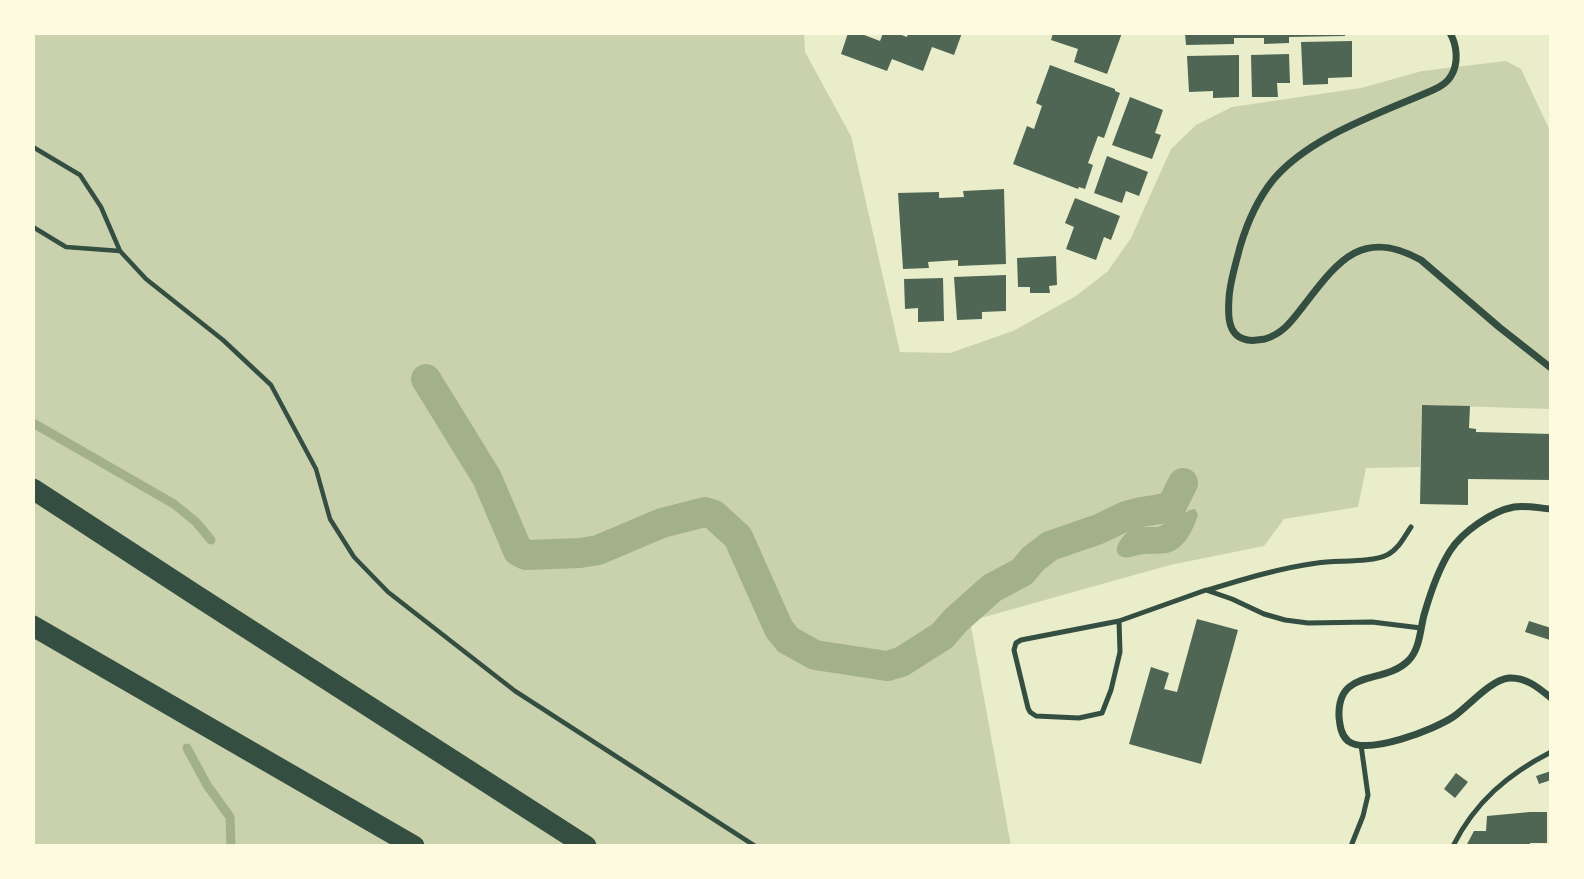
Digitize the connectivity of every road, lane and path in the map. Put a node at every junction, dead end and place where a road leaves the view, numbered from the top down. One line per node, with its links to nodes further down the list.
1 (1450, 33): 5 (street)
2 (33, 147): 4 (path)
3 (33, 226): 4 (path)
4 (120, 251): 18 (path)
5 (1551, 368)
6 (33, 489): 17 (highway)
7 (1551, 509): 12 (street)
8 (1411, 527): 9 (lane)
9 (1206, 590): 10 (lane); 12 (lane)
10 (1119, 621): 10 (lane)
11 (33, 626): 16 (highway)
12 (1421, 628): 14 (street)
13 (1551, 698): 14 (street)
14 (1361, 745): 19 (lane)
15 (1551, 752): 20 (lane)
16 (414, 846)
17 (586, 846)
18 (754, 846)
19 (1351, 846)
20 (1453, 846)

